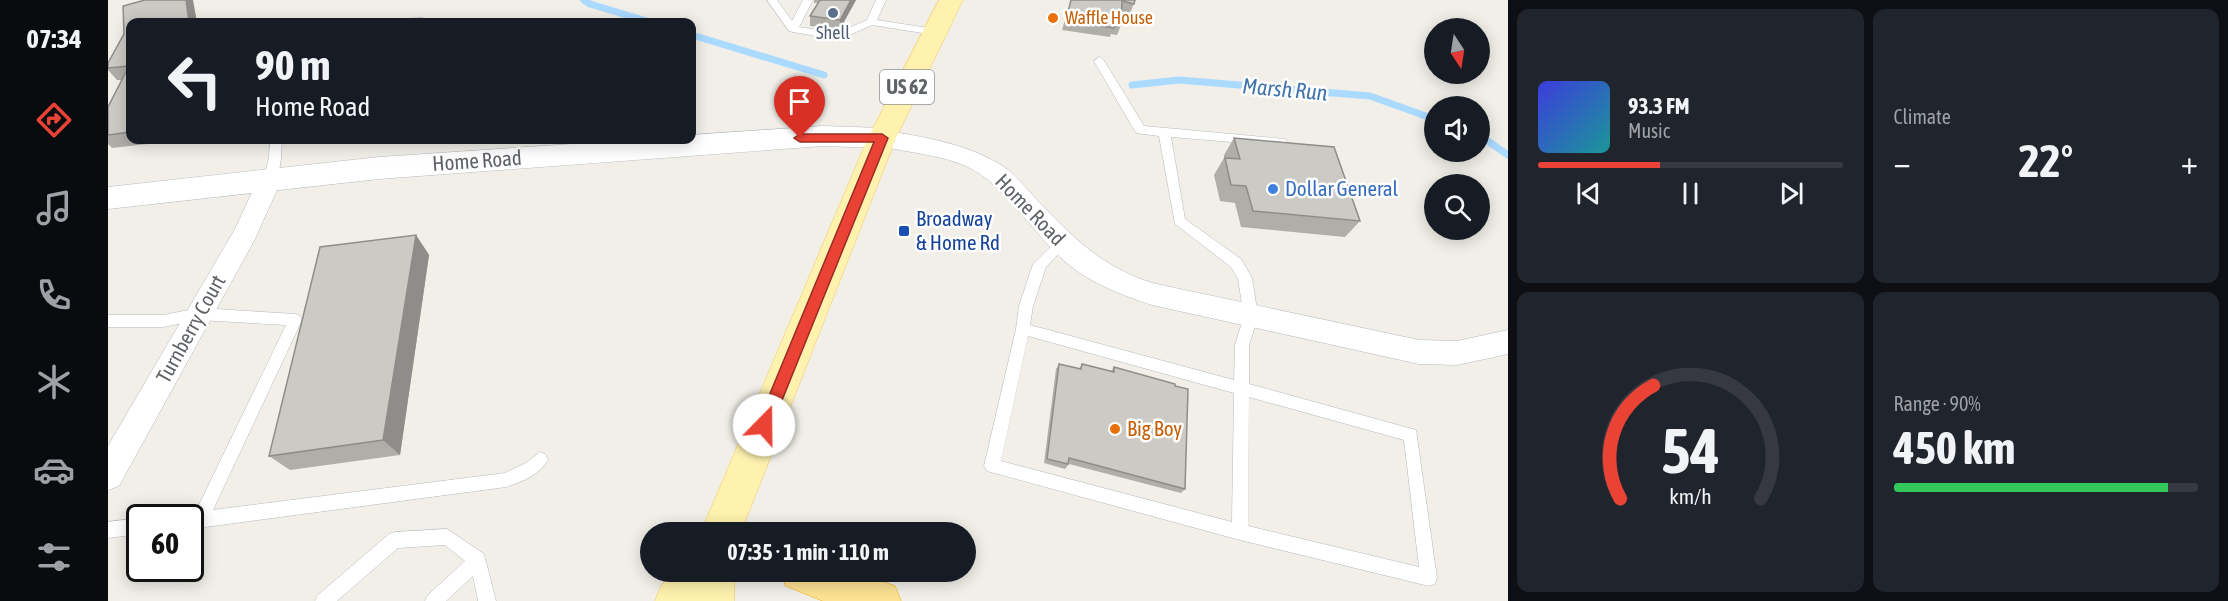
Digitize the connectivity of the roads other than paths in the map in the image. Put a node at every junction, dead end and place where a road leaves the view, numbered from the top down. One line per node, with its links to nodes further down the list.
1 (772, 0): 6 (lane)
2 (808, 0): 6 (lane)
3 (882, 0): 5 (lane)
4 (951, 0): 7 (main road, US 62)
5 (871, 22): 6 (lane); 7 (lane)
6 (793, 29)
7 (934, 32): 10 (main road, US 62)
8 (1099, 61): 9 (lane)
9 (1164, 132): 11 (lane); 17 (lane)
10 (882, 138): 13 (street, Home Road); 15 (street, Home Road); 26 (main road, US 62)
11 (1281, 142)
12 (276, 144): 13 (lane)
13 (269, 181): 14 (street, Home Road); 16 (street, Turnberry Court)
14 (108, 198)
15 (1062, 244): 17 (street, Home Road); 19 (lane)
16 (199, 314): 18 (lane); 23 (street, Turnberry Court); 24 (lane)
17 (1251, 316): 20 (street, Home Road); 21 (lane)
18 (108, 321)
19 (1023, 329): 21 (lane); 29 (lane)
20 (1508, 342)
21 (1241, 390): 29 (lane); 29 (lane)
22 (540, 459): 25 (lane)
23 (108, 475)
24 (203, 504)
25 (204, 519)
26 (725, 522)
27 (126, 528): 28 (lane)
28 (108, 530)
29 (1240, 532)
30 (478, 560): 34 (lane); 35 (lane); 36 (lane)
31 (689, 582): 37 (main road)
32 (714, 582): 38 (main road)
33 (828, 582): 39 (highway)
34 (324, 601)
35 (434, 601)
36 (487, 601)
37 (676, 601)
38 (713, 601)
39 (880, 601)

